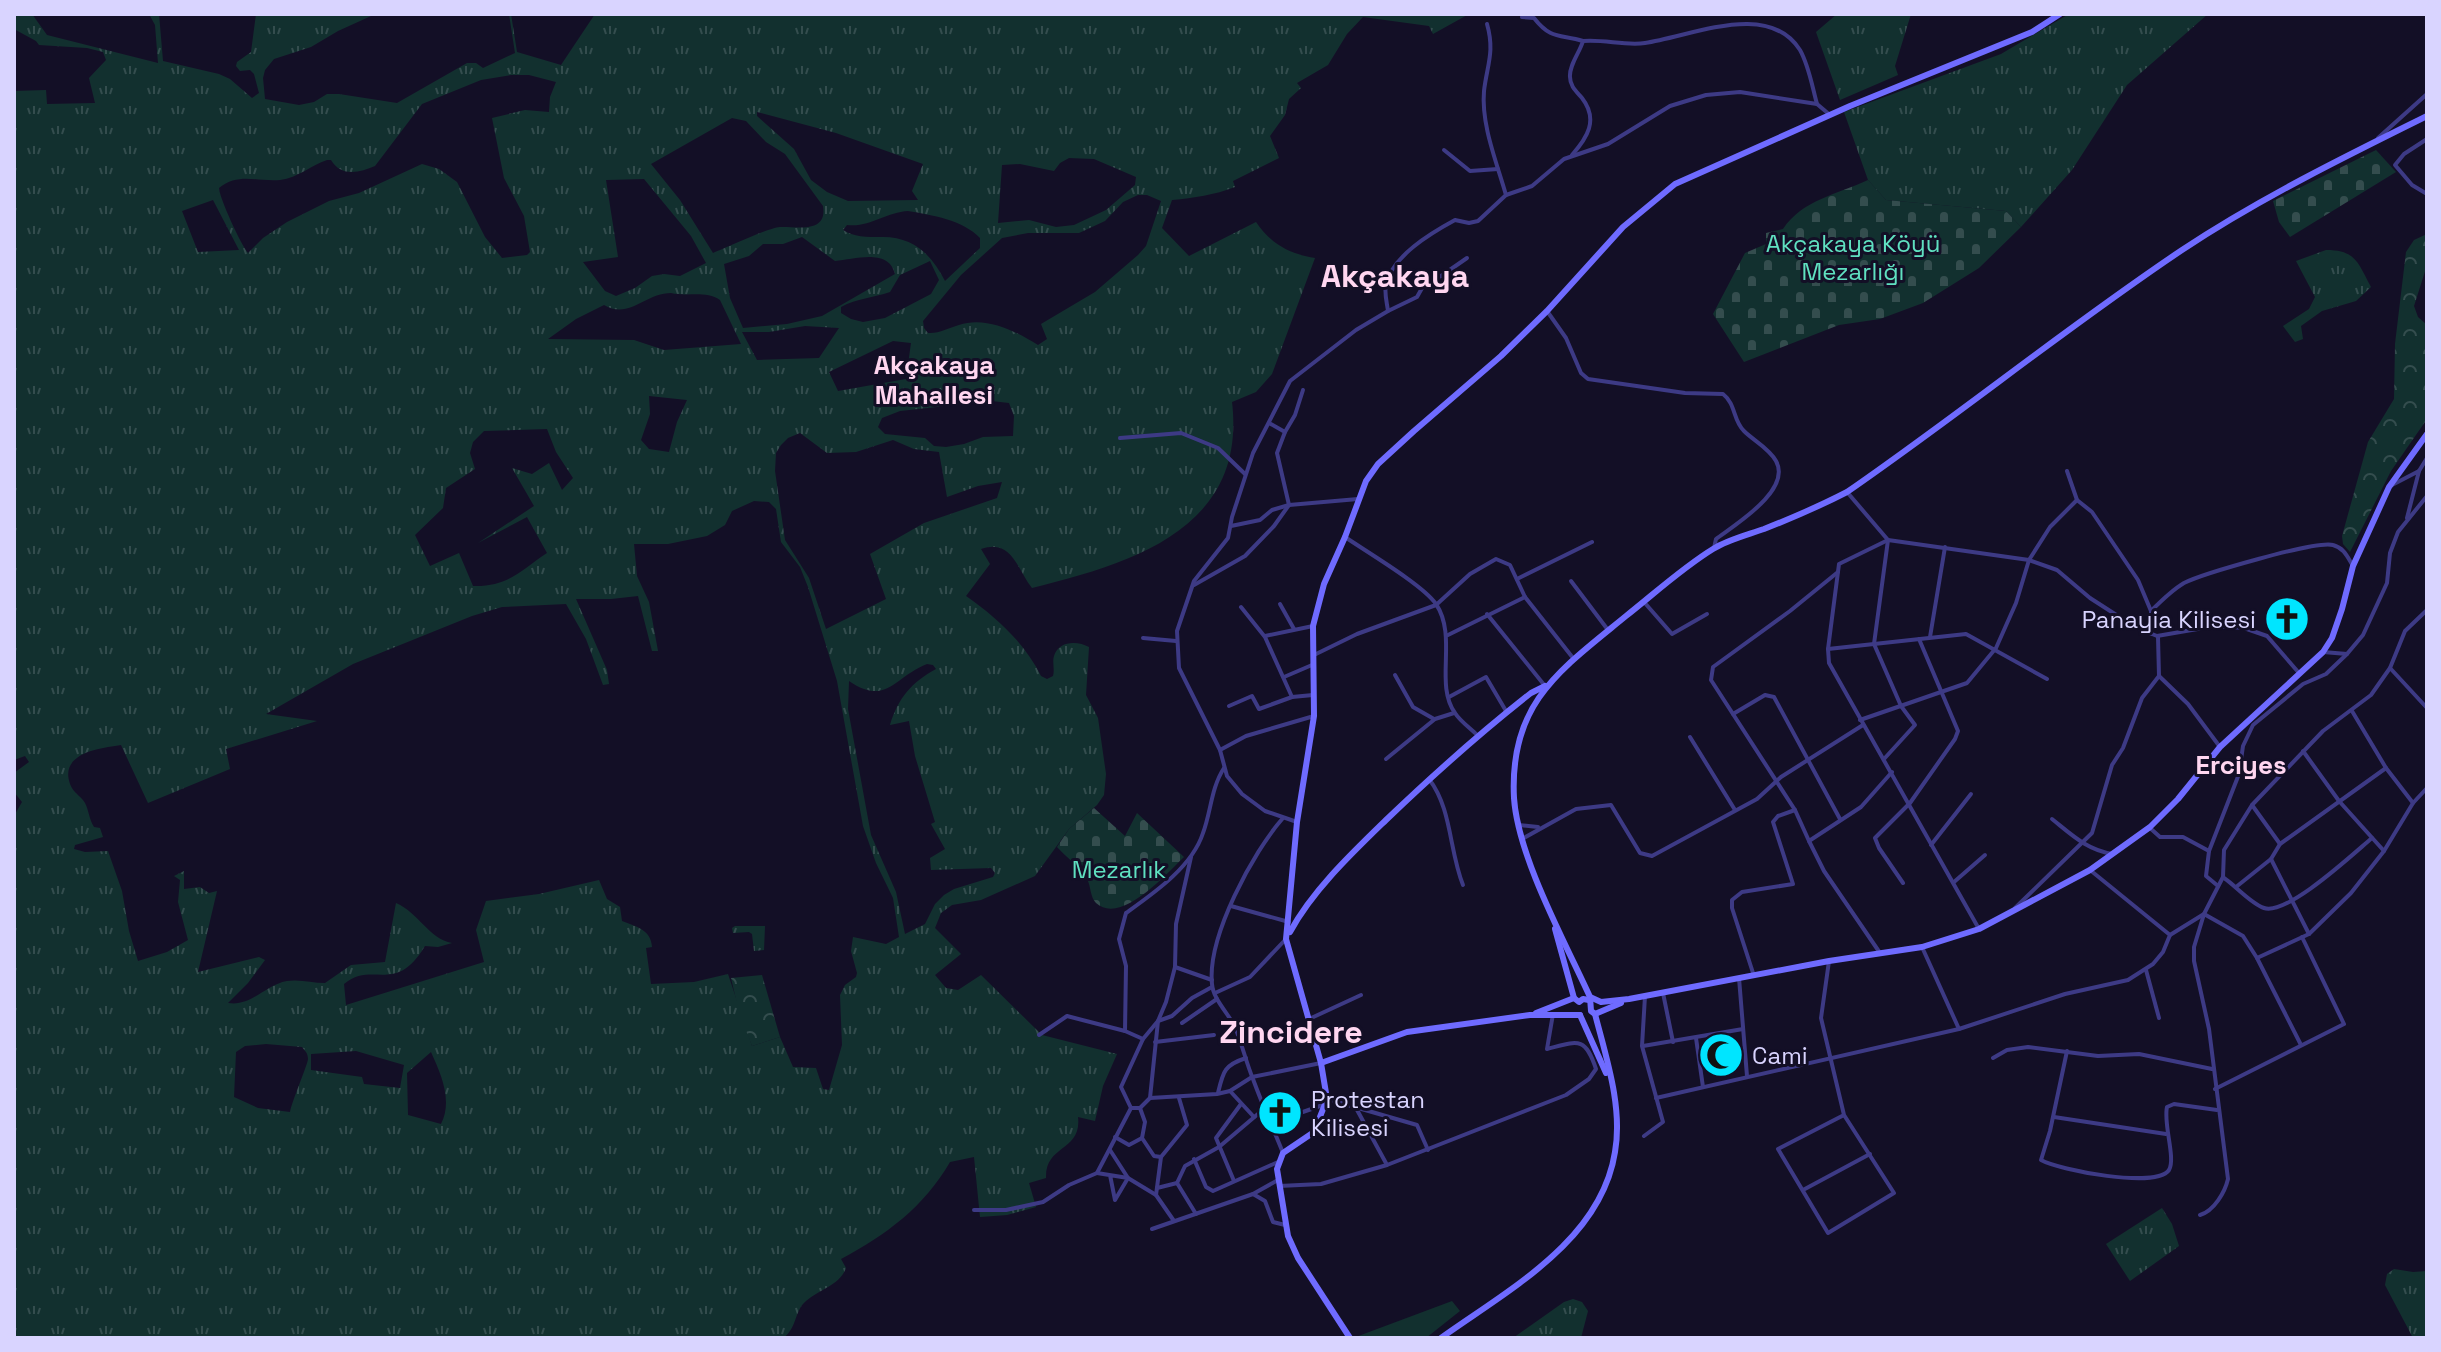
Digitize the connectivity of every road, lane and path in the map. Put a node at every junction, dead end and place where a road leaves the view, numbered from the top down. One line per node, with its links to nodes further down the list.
1 (2060, 14): 7 (street)
2 (1522, 17): 4 (street)
3 (1487, 24): 15 (street)
4 (1583, 41): 6 (street); 9 (street)
5 (2427, 94): 11 (street)
6 (1817, 104): 7 (street); 12 (street)
7 (1830, 115): 20 (street)
8 (2427, 116): 11 (street)
9 (1588, 137): 12 (street); 14 (street)
10 (2427, 139): 16 (street)
11 (2373, 143): 31 (street)
12 (1594, 148): 14 (street)
13 (1444, 150): 15 (street)
14 (1570, 156): 17 (street)
15 (1498, 169): 17 (street)
16 (2427, 194)
17 (1506, 195): 19 (street)
18 (1467, 258): 19 (street)
19 (1388, 311): 22 (street)
20 (1547, 311): 33 (street); 42 (street)
21 (1303, 390): 23 (street)
22 (1269, 423): 23 (street); 29 (street)
23 (1285, 432): 35 (street)
24 (2427, 434): 30 (street)
25 (1120, 438): 29 (street)
26 (2427, 458): 28 (street)
27 (2067, 471): 34 (street)
28 (2419, 471): 30 (street); 36 (street)
29 (1245, 474): 37 (street)
30 (2389, 487): 44 (street)
31 (1847, 492): 39 (street); 42 (street)
32 (2427, 496): 36 (street)
33 (1358, 499): 35 (street); 38 (street)
34 (2077, 500): 43 (street); 55 (street)
35 (1289, 505): 37 (street); 48 (street)
36 (2407, 520): 73 (street)
37 (1231, 526): 48 (street)
38 (1345, 537): 52 (street); 58 (street)
39 (1888, 540): 41 (street); 45 (street); 69 (street)
40 (1592, 542): 46 (street)
41 (1945, 547): 43 (street); 65 (street)
42 (1714, 548): 50 (street)
43 (2029, 560): 61 (street); 70 (street)
44 (2353, 566): 55 (street); 72 (street)
45 (1838, 572): 71 (street); 94 (street)
46 (1517, 579): 49 (street); 52 (street)
47 (1571, 581): 60 (street)
48 (1192, 586): 68 (street)
49 (1525, 597): 56 (street); 75 (street)
50 (1644, 602): 57 (street); 60 (street)
51 (1280, 604): 59 (street)
52 (1436, 605): 62 (street); 74 (street)
53 (1241, 607): 64 (street)
54 (2427, 610): 77 (street)
55 (2151, 611): 61 (street)
56 (1487, 614): 62 (street); 83 (street)
57 (1707, 614)
58 (1313, 626): 59 (street); 74 (street)
59 (1294, 629): 64 (street)
60 (1609, 630): 75 (street)
61 (2151, 634): 63 (street)
62 (1448, 636): 87 (street)
63 (2157, 636): 78 (street); 80 (street)
64 (1265, 637): 81 (street)
65 (1930, 637): 67 (street); 70 (street)
66 (1143, 638): 68 (street)
67 (1919, 639): 69 (street); 84 (street)
68 (1176, 641): 102 (street)
69 (1874, 644): 71 (street); 89 (street)
70 (1996, 648): 82 (street); 84 (street)
71 (1828, 649): 97 (street)
72 (2323, 652): 73 (street); 78 (street)
73 (2347, 654): 98 (street)
74 (1312, 656): 76 (street)
75 (1573, 658): 83 (street)
76 (1312, 665): 81 (street); 85 (street)
77 (2390, 668): 90 (street); 91 (street)
78 (2299, 673): 98 (street)
79 (1395, 675): 96 (street)
80 (2159, 676): 101 (street); 130 (street)
81 (1284, 677): 86 (street)
82 (2047, 679)
83 (1545, 686): 92 (street); 124 (street)
84 (1941, 693): 89 (street); 115 (street)
85 (1315, 694): 86 (street); 95 (street)
86 (1292, 697): 88 (street)
87 (1449, 697): 92 (street); 93 (street)
88 (1229, 706)
89 (1901, 706): 97 (street); 105 (street)
90 (2427, 708)
91 (2352, 711): 103 (street); 108 (street)
92 (1507, 712): 99 (street)
93 (1454, 713): 96 (street); 99 (street)
94 (1733, 714): 106 (street); 111 (street)
95 (1314, 716): 102 (street); 123 (street)
96 (1435, 719): 104 (street)
97 (1861, 722): 105 (street); 106 (street)
98 (2251, 722): 101 (street); 133 (street)
99 (1477, 735): 110 (street)
100 (1690, 737): 118 (street)
101 (2220, 747): 126 (street)
102 (1220, 750): 107 (street)
103 (2302, 751): 114 (street); 117 (street)
104 (1386, 759)
105 (1884, 759): 109 (street)
106 (1807, 762): 111 (street); 122 (street)
107 (1224, 768): 120 (street); 137 (street)
108 (2386, 768): 114 (street); 116 (street)
109 (1892, 772): 115 (street); 122 (street)
110 (1429, 779): 143 (street); 156 (street)
111 (1777, 781): 118 (street); 119 (street)
112 (2427, 788): 116 (street)
113 (1971, 794): 132 (street)
114 (2339, 801): 127 (street); 131 (street)
115 (1910, 803): 132 (street); 142 (street)
116 (2413, 803): 134 (street)
117 (2252, 805): 131 (street); 140 (street)
118 (1735, 810): 125 (street)
119 (1795, 810): 129 (street); 163 (street)
120 (1283, 818): 123 (street); 147 (street)
121 (2052, 819): 130 (street)
122 (1841, 820): 129 (street)
123 (1297, 822): 151 (street)
124 (1519, 825): 125 (street); 128 (street)
125 (1540, 827): 128 (street)
126 (2150, 827): 133 (street); 135 (street)
127 (2372, 838): 134 (street); 146 (street)
128 (1522, 839): 148 (street)
129 (1809, 841): 158 (street)
130 (2083, 844): 135 (street); 149 (street)
131 (2280, 844): 138 (street)
132 (1931, 845): 141 (street)
133 (2209, 851): 144 (street)
134 (2384, 851): 153 (street)
135 (2115, 854): 139 (street)
136 (1985, 855): 141 (street)
137 (1191, 857): 161 (street); 184 (street)
138 (2271, 859): 145 (street); 146 (street)
139 (2090, 870): 149 (street); 154 (street)
140 (2223, 877): 144 (street); 145 (street)
141 (1954, 882): 152 (street)
142 (1903, 883)
143 (1463, 885)
144 (2218, 886): 150 (street)
145 (2236, 887): 146 (street)
146 (2292, 899): 153 (street)
147 (1231, 906): 151 (street); 165 (street)
148 (1548, 906): 171 (street); 173 (street)
149 (2011, 913): 152 (street)
150 (2204, 914): 154 (street); 159 (street); 198 (street)
151 (1289, 922): 156 (street)
152 (1979, 929): 157 (street)
153 (2309, 934): 155 (street)
154 (2170, 935): 162 (street)
155 (2302, 937): 159 (street); 191 (street)
156 (1286, 939): 169 (street); 179 (street)
157 (1922, 947): 158 (street); 183 (street)
158 (1880, 953): 160 (street)
159 (2257, 958): 191 (street)
160 (1829, 961): 163 (street); 195 (street)
161 (1175, 967): 165 (street); 180 (street)
162 (2146, 970): 178 (street); 183 (street)
163 (1754, 976): 164 (street)
164 (1739, 978): 167 (street); 182 (street)
165 (1212, 980): 166 (street)
166 (1212, 987): 169 (street); 180 (street)
167 (1663, 993): 170 (street); 190 (street)
168 (1361, 995): 179 (street)
169 (1216, 996): 181 (street); 194 (street)
170 (1645, 996): 172 (street); 192 (street)
171 (1590, 998): 172 (street); 173 (street); 174 (street)
172 (1629, 999): 174 (street)
173 (1576, 1000): 176 (street); 177 (street)
174 (1593, 1012): 176 (street); 205 (street)
175 (1553, 1014): 176 (street); 177 (street); 226 (street)
176 (1581, 1014): 205 (street)
177 (1530, 1015): 197 (street)
178 (2159, 1018)
179 (1308, 1020): 197 (street)
180 (1158, 1021): 188 (street); 189 (street)
181 (1182, 1023)
182 (1743, 1029): 187 (street); 199 (street)
183 (1959, 1029): 195 (street)
184 (1125, 1031): 185 (street); 188 (street)
185 (1039, 1035)
186 (1214, 1035): 189 (street)
187 (1696, 1038): 190 (street); 201 (street)
188 (1143, 1039): 211 (street)
189 (1155, 1042): 206 (street)
190 (1673, 1042): 192 (street)
191 (2301, 1045): 202 (street)
192 (1642, 1046): 208 (street)
193 (2067, 1051): 196 (street); 198 (street); 218 (street)
194 (1246, 1058): 200 (street); 204 (street)
195 (1829, 1058): 199 (street); 216 (street)
196 (1993, 1058)
197 (1321, 1063): 200 (street); 209 (street)
198 (2212, 1069): 202 (street)
199 (1747, 1076): 201 (street)
200 (1252, 1077): 203 (street); 213 (street)
201 (1703, 1087): 208 (street)
202 (2215, 1089): 215 (street)
203 (1230, 1091): 204 (street); 210 (street)
204 (1217, 1094): 207 (street)
205 (1614, 1095): 250 (street)
206 (1150, 1098): 207 (street); 212 (street)
207 (1179, 1098): 229 (street)
208 (1656, 1098): 221 (street)
209 (1325, 1102): 214 (street); 219 (street); 227 (street)
210 (1241, 1104): 217 (street); 224 (street)
211 (1131, 1108): 212 (street); 222 (street)
212 (1140, 1108): 223 (street)
213 (1265, 1108): 217 (street); 219 (street)
214 (1356, 1108): 226 (street); 232 (street)
215 (2217, 1110): 220 (street); 245 (street)
216 (1844, 1115): 228 (street); 240 (street)
217 (1254, 1117): 224 (street)
218 (2053, 1117): 220 (street); 220 (street)
219 (1271, 1123): 227 (street)
220 (2166, 1134)
221 (1644, 1136)
222 (1115, 1137): 223 (street); 225 (street)
223 (1142, 1138): 229 (street)
224 (1219, 1147): 230 (street); 236 (street)
225 (1110, 1150): 233 (street); 235 (street)
226 (1428, 1150): 232 (street)
227 (1283, 1153): 231 (street)
228 (1870, 1154): 240 (street); 240 (street)
229 (1161, 1157): 239 (street)
230 (1194, 1159): 236 (street); 237 (street)
231 (1278, 1162): 236 (street); 238 (street)
232 (1387, 1165): 238 (street)
233 (1097, 1173): 234 (street); 243 (street)
234 (1110, 1175): 235 (street); 235 (street)
235 (1128, 1178): 242 (street)
236 (1234, 1181)
237 (1177, 1183): 239 (street); 244 (street)
238 (1278, 1183): 241 (street); 247 (street)
239 (1157, 1188): 242 (street)
240 (1803, 1190)
241 (1253, 1194): 244 (street); 247 (street)
242 (1156, 1195): 246 (street)
243 (974, 1210)
244 (1196, 1214): 246 (street)
245 (2200, 1215)
246 (1174, 1221): 248 (street)
247 (1285, 1225): 249 (street)
248 (1152, 1229)
249 (1350, 1338)
250 (1441, 1338)

